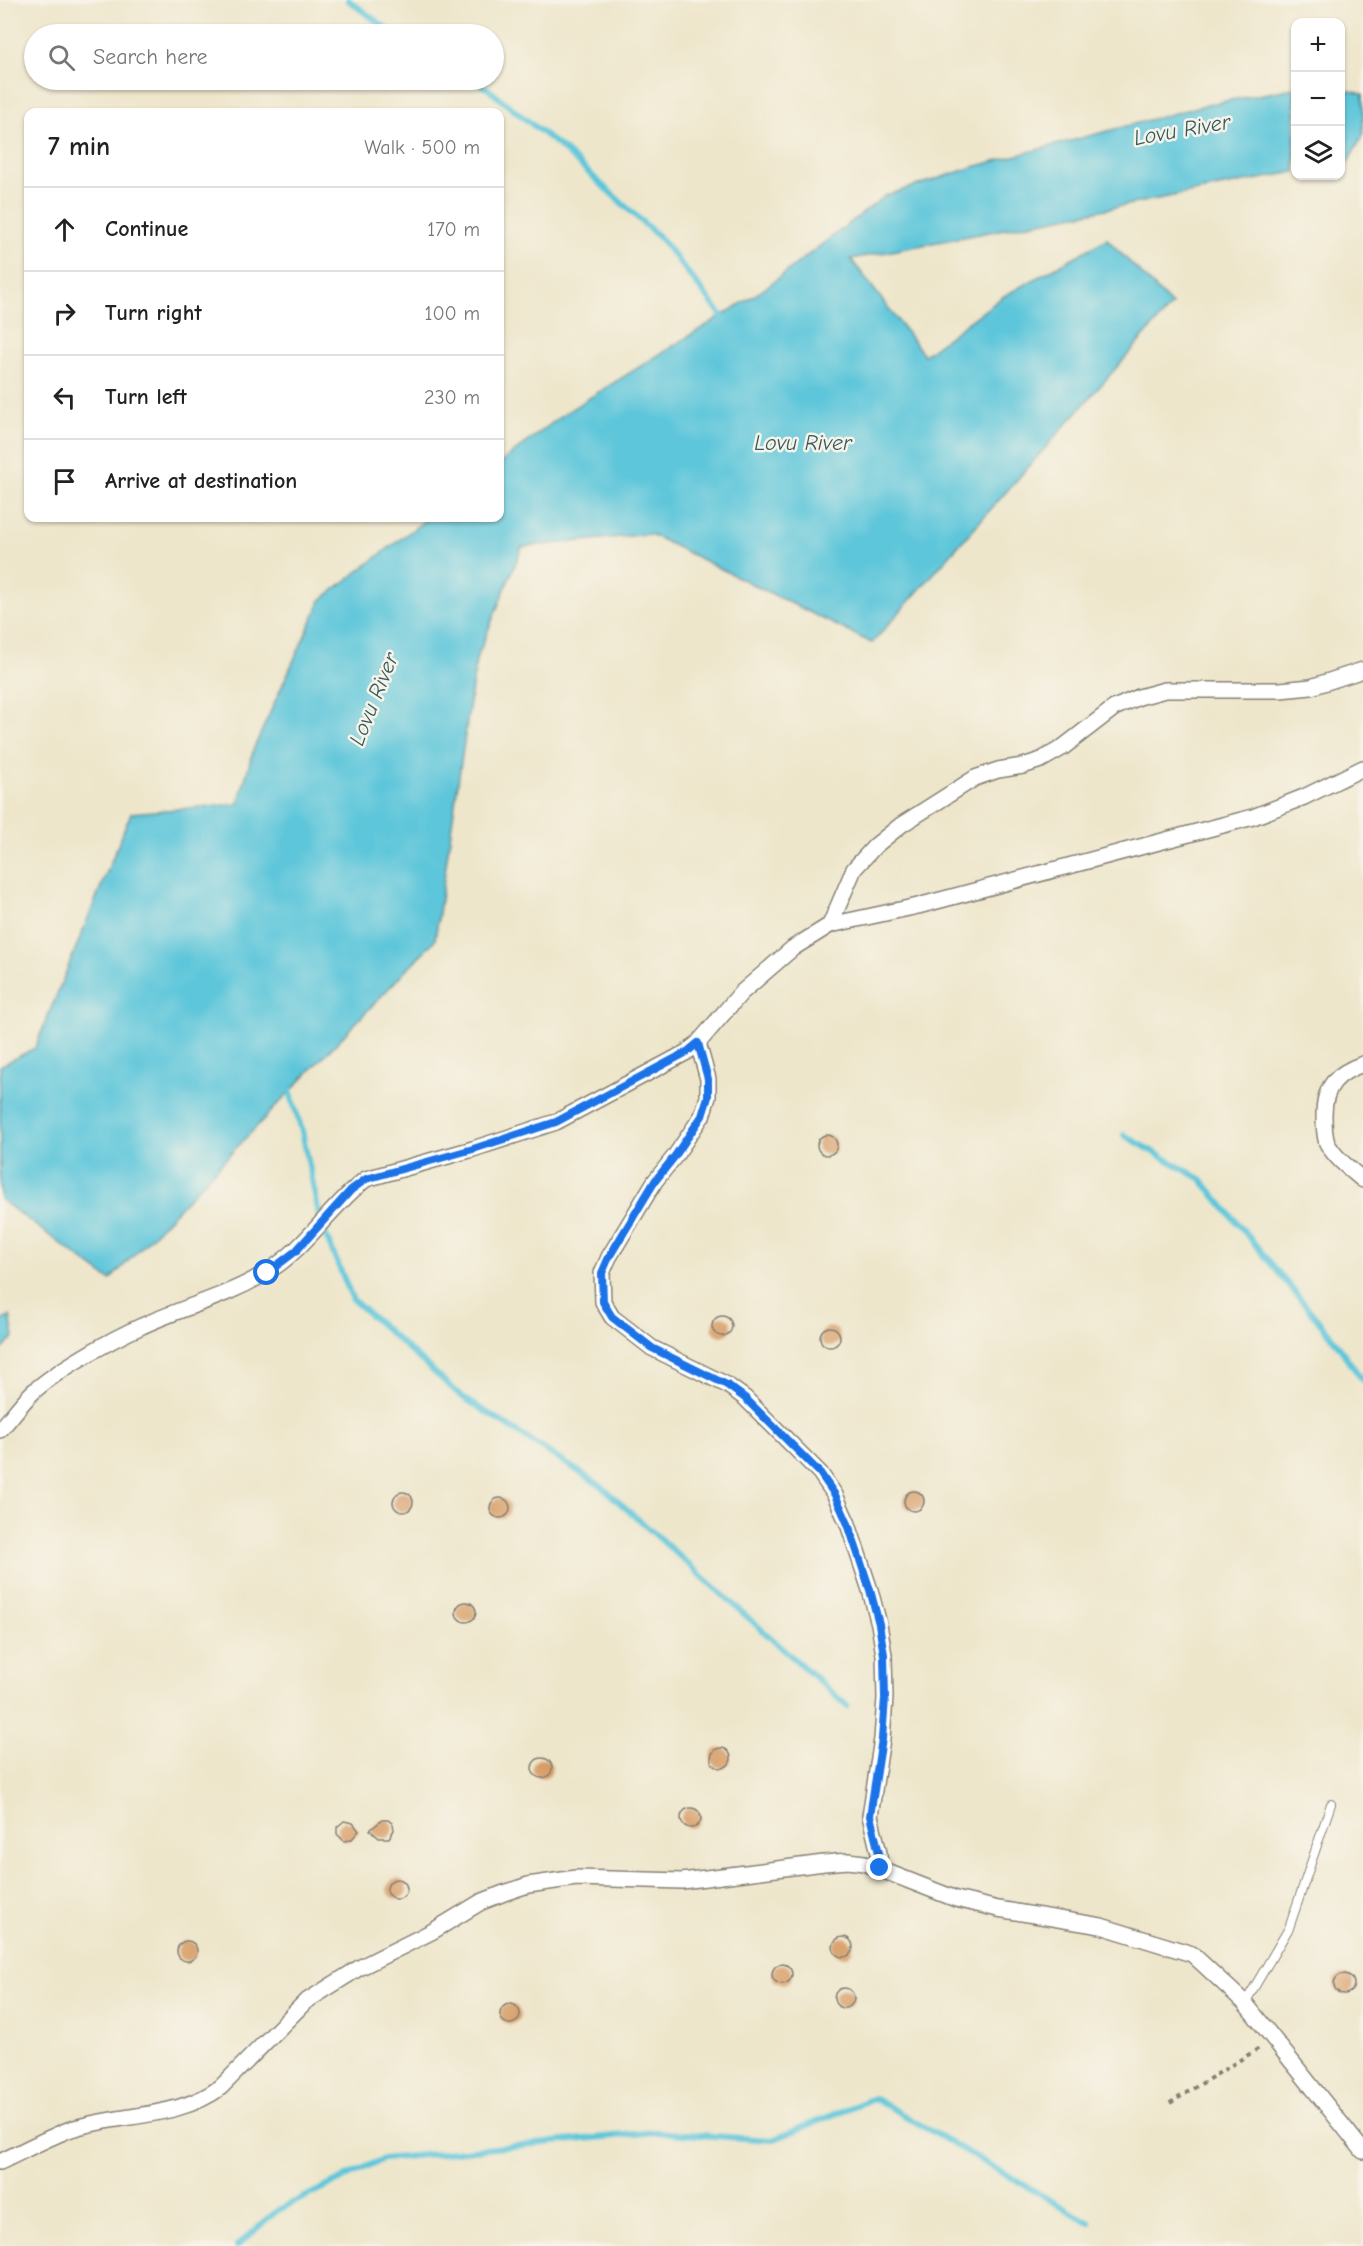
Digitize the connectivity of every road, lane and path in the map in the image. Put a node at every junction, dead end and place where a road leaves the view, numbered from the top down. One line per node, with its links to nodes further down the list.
1 (1363, 670): 3 (street)
2 (1363, 768): 3 (street)
3 (830, 925): 4 (street)
4 (698, 1043): 7 (street); 9 (street)
5 (1363, 1064): 6 (street)
6 (1363, 1180)
7 (0, 1430)
8 (1331, 1804): 10 (lane)
9 (880, 1868): 10 (street); 14 (street)
10 (1245, 2002): 11 (street)
11 (1274, 2039): 12 (path); 13 (street)
12 (1170, 2103)
13 (1363, 2151)
14 (0, 2162)

